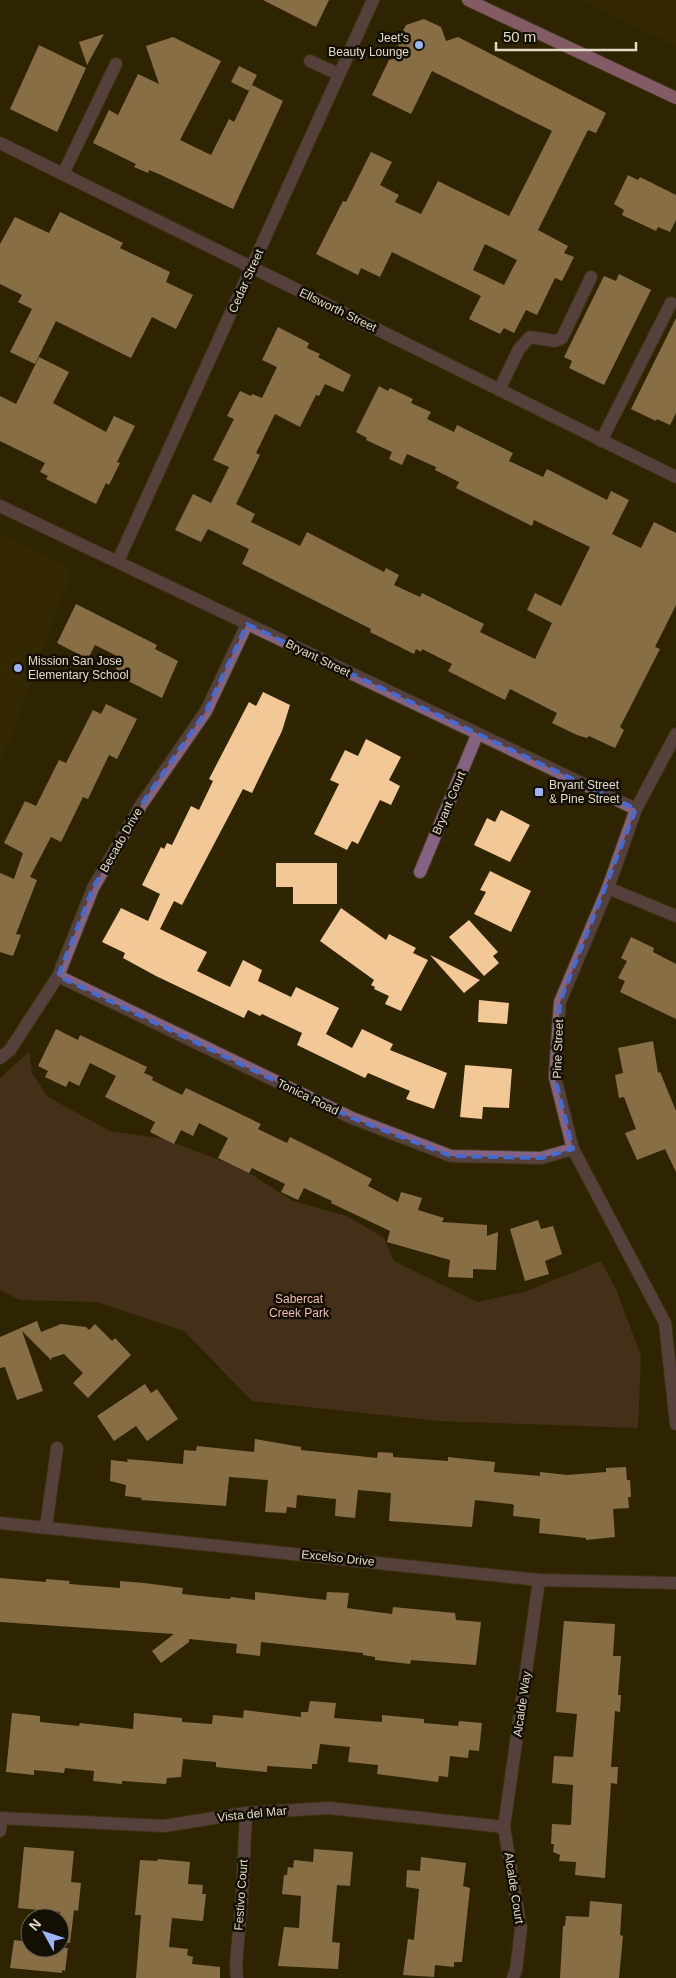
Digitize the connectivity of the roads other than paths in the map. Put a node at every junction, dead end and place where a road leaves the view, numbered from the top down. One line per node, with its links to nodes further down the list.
1 (373, 0): 5 (street, Cedar Street)
2 (468, 0): 6 (main road)
3 (310, 61): 5 (street)
4 (116, 64): 8 (street)
5 (338, 74): 9 (street, Cedar Street)
6 (676, 98)
7 (0, 143): 8 (street, Ellsworth Street)
8 (62, 174): 9 (street, Ellsworth Street)
9 (252, 268): 12 (street, Ellsworth Street); 16 (street, Cedar Street)
10 (591, 277): 12 (street)
11 (671, 303): 13 (street)
12 (499, 390): 13 (street, Ellsworth Street)
13 (601, 441): 14 (street, Ellsworth Street)
14 (676, 477)
15 (0, 506): 16 (street, Bryant Street)
16 (118, 561): 17 (street, Bryant Street)
17 (247, 624): 19 (street, Bryant Street); 24 (street, Becado Drive)
18 (676, 734): 20 (street, Pine Street)
19 (477, 735): 20 (street, Bryant Street); 21 (street, Bryant Court)
20 (636, 810): 22 (street, Pine Street)
21 (420, 872)
22 (608, 888): 23 (street); 26 (street, Pine Street)
23 (676, 916)
24 (58, 976): 25 (street, Becado Drive); 26 (street, Tonica Road)
25 (0, 1058)
26 (573, 1148): 27 (street, Pine Street)
27 (676, 1424)
28 (57, 1448): 30 (street)
29 (0, 1523): 30 (street, Excelso Drive)
30 (46, 1527): 31 (street, Excelso Drive)
31 (539, 1580): 32 (street, Excelso Drive); 35 (street, Alcalde Way)
32 (676, 1583)
33 (246, 1813): 34 (street, Vista del Mar); 35 (street, Vista del Mar); 37 (street, Festivo Court)
34 (1, 1818): 36 (street)
35 (504, 1827): 38 (street, Alcalde Court)
36 (0, 1832)
37 (237, 1978)
38 (513, 1978)

